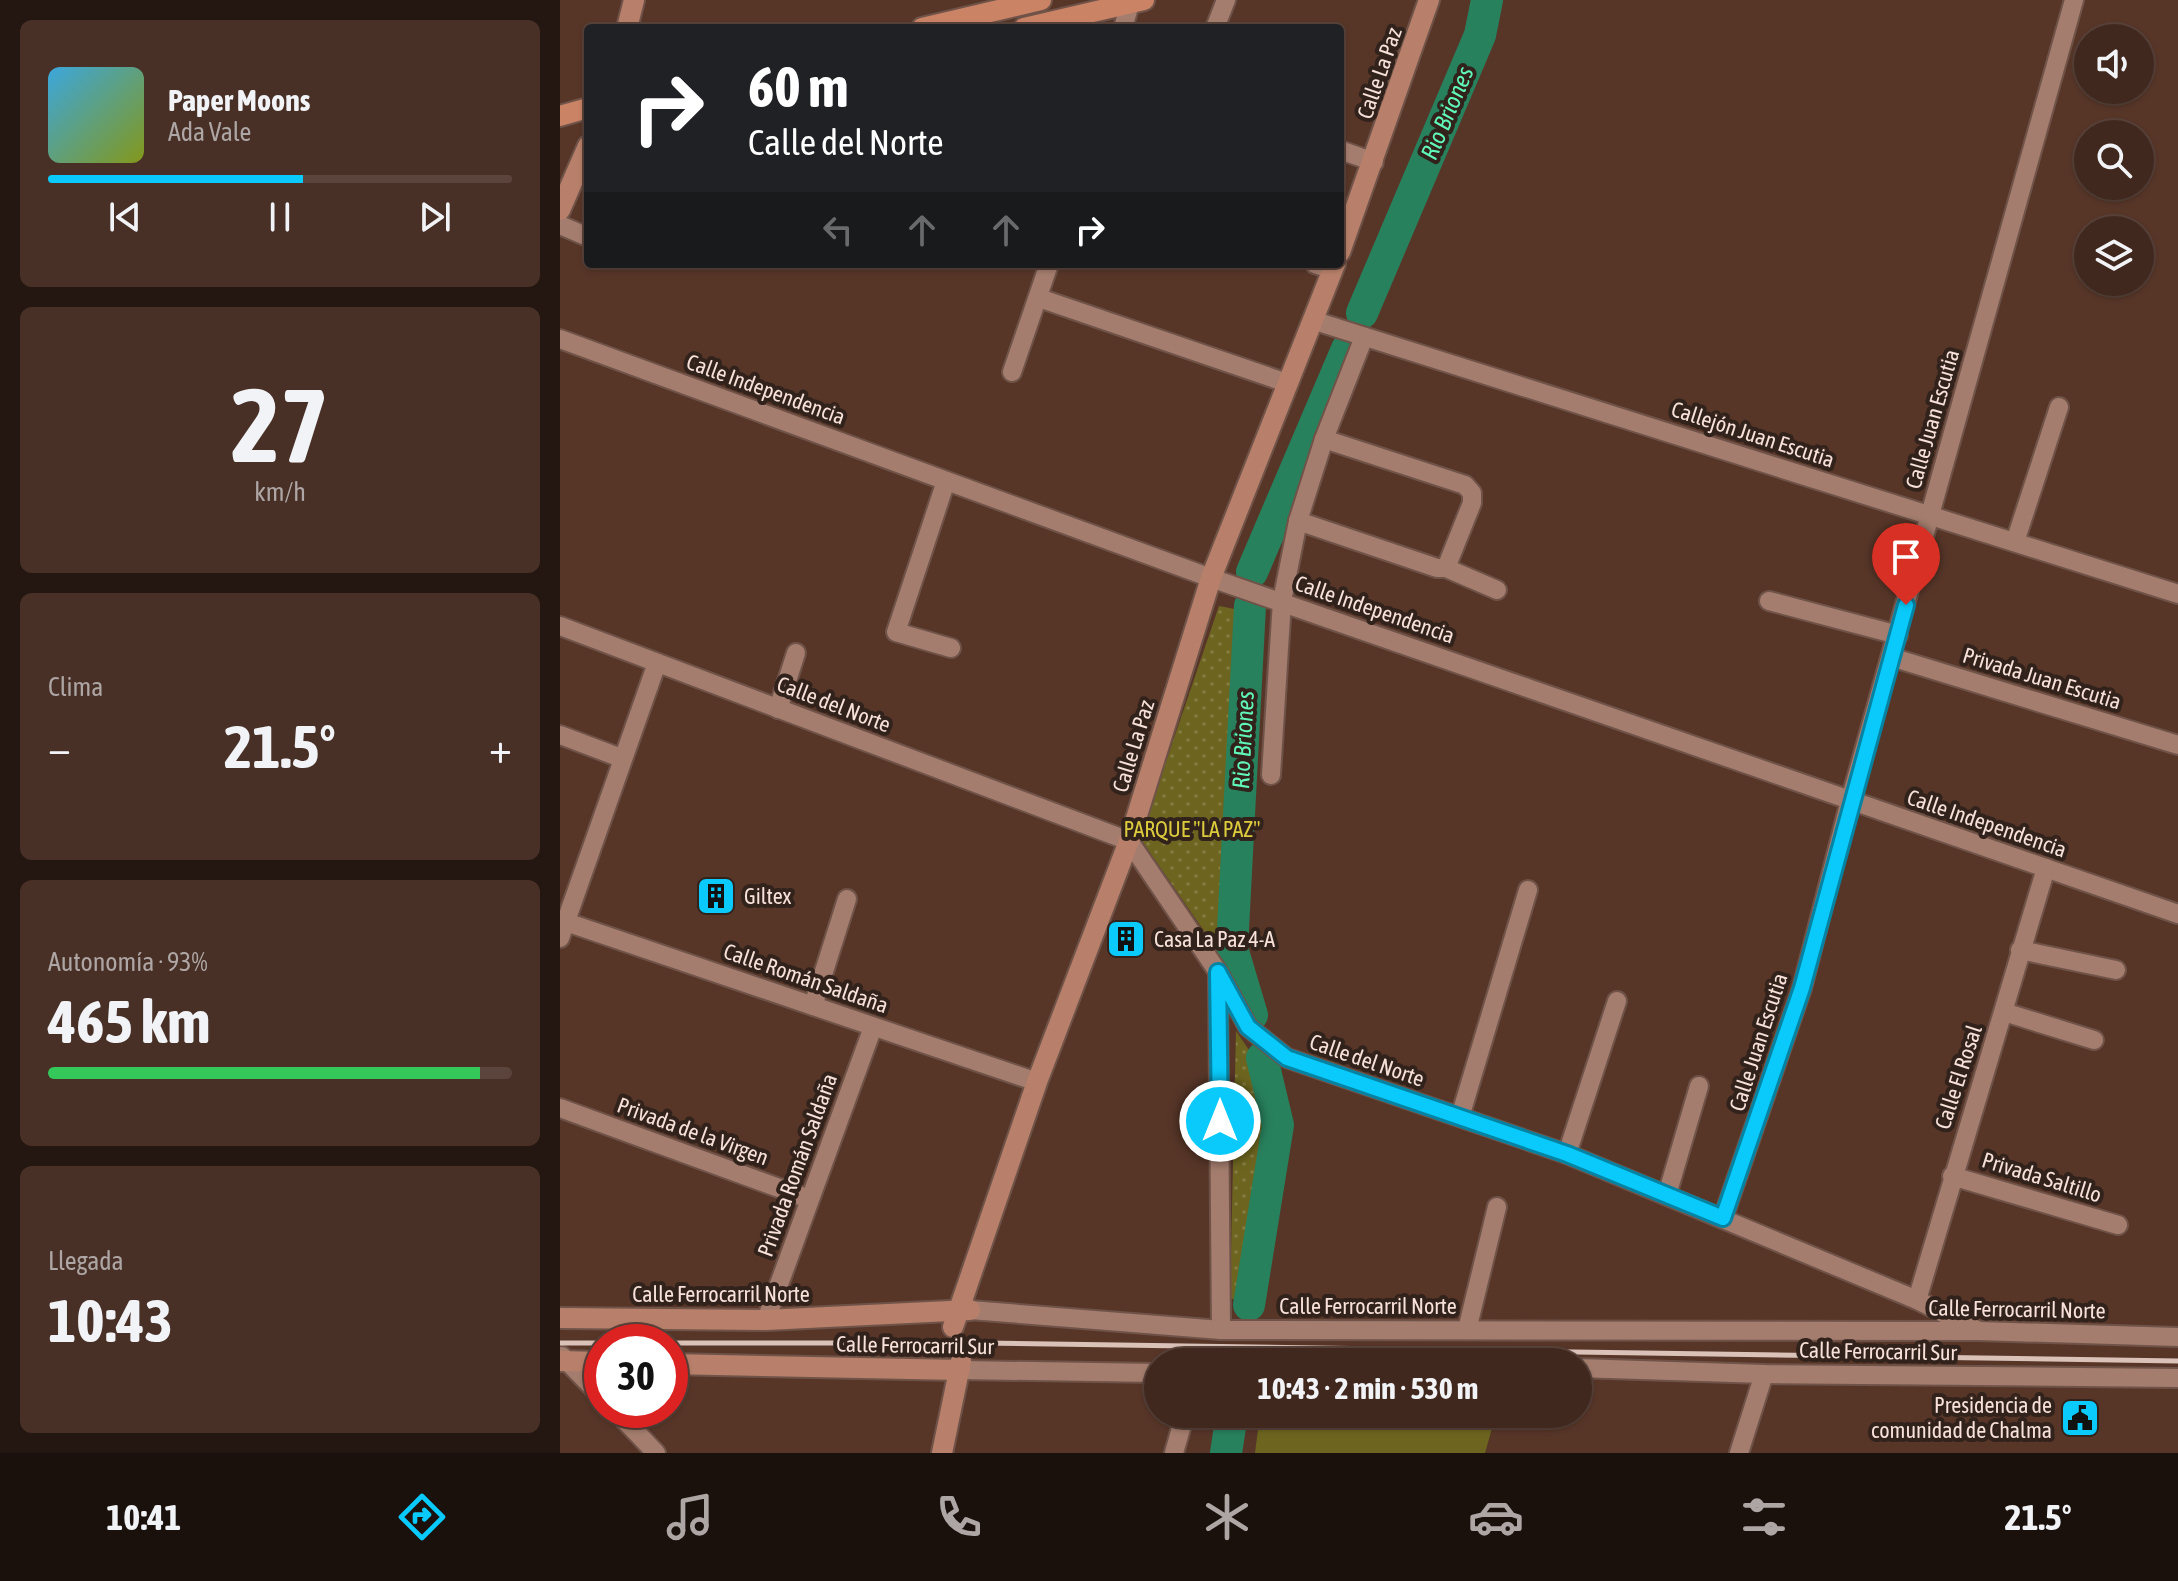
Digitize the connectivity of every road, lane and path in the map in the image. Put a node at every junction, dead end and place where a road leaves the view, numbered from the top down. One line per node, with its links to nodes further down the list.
1 (634, 0): 7 (main road)
2 (1041, 0): 8 (main road)
3 (1226, 0): 11 (street)
4 (1429, 0): 16 (main road, Calle La Paz)
5 (2074, 0): 32 (street, Calle Juan Escutia)
6 (1135, 1): 9 (main road); 10 (street)
7 (628, 24)
8 (939, 24)
9 (1040, 24)
10 (1125, 24)
11 (1217, 24)
12 (584, 109): 13 (main road)
13 (560, 116)
14 (1344, 151): 16 (street)
15 (584, 155): 17 (main road)
16 (1374, 162): 19 (main road, Calle La Paz)
17 (560, 210)
18 (560, 225): 20 (street)
19 (1344, 232)
20 (584, 235)
21 (1048, 268): 23 (street)
22 (1329, 268): 24 (main road, Calle La Paz)
23 (1039, 298): 27 (street); 28 (street)
24 (1312, 320): 25 (street, Callejón Juan Escutia); 28 (main road, Calle La Paz)
25 (1364, 337): 30 (street); 32 (street, Callejón Juan Escutia)
26 (560, 339): 31 (street, Calle Independencia)
27 (1012, 372)
28 (1287, 383): 36 (main road, Calle La Paz)
29 (2059, 407): 34 (street)
30 (1324, 439): 33 (street); 35 (street)
31 (946, 481): 36 (street, Calle Independencia); 43 (street)
32 (1931, 515): 34 (street, Callejón Juan Escutia); 42 (street, Calle Juan Escutia)
33 (1298, 521): 35 (street); 39 (street)
34 (2015, 542): 38 (street, Callejón Juan Escutia)
35 (1446, 568): 37 (street)
36 (1211, 578): 39 (street, Calle Independencia); 53 (main road, Calle La Paz)
37 (1497, 590)
38 (2178, 594)
39 (1282, 601): 51 (street); 52 (street, Calle Independencia)
40 (1769, 601): 42 (street)
41 (560, 626): 46 (street, Calle del Norte)
42 (1898, 635): 45 (street, Calle Juan Escutia)
43 (951, 648)
44 (796, 653): 47 (street)
45 (1891, 657): 49 (street, Privada Juan Escutia); 52 (street, Calle Juan Escutia)
46 (657, 663): 47 (street, Calle del Norte); 50 (street)
47 (778, 709): 53 (street, Calle del Norte)
48 (560, 735): 50 (street)
49 (2178, 745)
50 (621, 758): 58 (street)
51 (1271, 775)
52 (1850, 801): 54 (street, Calle Independencia); 76 (street, Calle Juan Escutia)
53 (1129, 841): 61 (street, Calle del Norte); 67 (main road, Calle La Paz)
54 (2046, 868): 57 (street, Calle Independencia); 59 (street, Calle El Rosal)
55 (1528, 890): 70 (street)
56 (847, 899): 63 (street)
57 (2178, 914)
58 (562, 927): 63 (street, Calle Román Saldaña)
59 (2020, 950): 60 (street); 64 (street, Calle El Rosal)
60 (2116, 970)
61 (1218, 972): 70 (street, Calle del Norte); 82 (street)
62 (1617, 1001): 71 (street)
63 (813, 1006): 65 (street, Calle Román Saldaña)
64 (2004, 1012): 66 (street); 72 (street, Calle El Rosal)
65 (873, 1027): 67 (street, Calle Román Saldaña); 74 (street, Privada Román Saldaña)
66 (2094, 1040)
67 (1037, 1082): 79 (main road, Calle La Paz)
68 (1699, 1086): 73 (street)
69 (560, 1108): 74 (street, Privada de la Virgen)
70 (1460, 1117): 71 (street, Calle del Norte)
71 (1567, 1154): 73 (street, Calle del Norte)
72 (1952, 1176): 77 (street, Privada Saltillo); 78 (street, Calle El Rosal)
73 (1667, 1195): 76 (street, Calle del Norte)
74 (809, 1199): 81 (street, Privada Román Saldaña)
75 (1497, 1207): 83 (street)
76 (1723, 1218): 78 (street, Calle del Norte)
77 (2118, 1225)
78 (1917, 1300): 84 (street, Calle del Norte)
79 (963, 1313): 81 (main road, Calle Ferrocarril Norte); 82 (street, Calle Ferrocarril Norte)
80 (560, 1318): 81 (main road, Calle Ferrocarril Norte)
81 (766, 1320)
82 (1221, 1330): 83 (street, Calle Ferrocarril Norte)
83 (1467, 1330): 84 (street, Calle Ferrocarril Norte)
84 (1979, 1331): 85 (street, Calle Ferrocarril Norte)
85 (2178, 1337)
86 (562, 1359): 87 (main road); 94 (street)
87 (584, 1361)
88 (688, 1364): 90 (main road, Calle Ferrocarril Sur)
89 (1592, 1368): 92 (street, Calle Ferrocarril Sur)
90 (955, 1369): 91 (street, Calle Ferrocarril Sur); 98 (main road)
91 (1144, 1373)
92 (1764, 1374): 93 (street, Calle Ferrocarril Sur); 100 (street)
93 (2178, 1378)
94 (584, 1380)
95 (632, 1428): 97 (street)
96 (1181, 1428): 99 (street)
97 (656, 1453)
98 (942, 1453)
99 (1174, 1453)
100 (1739, 1453)

